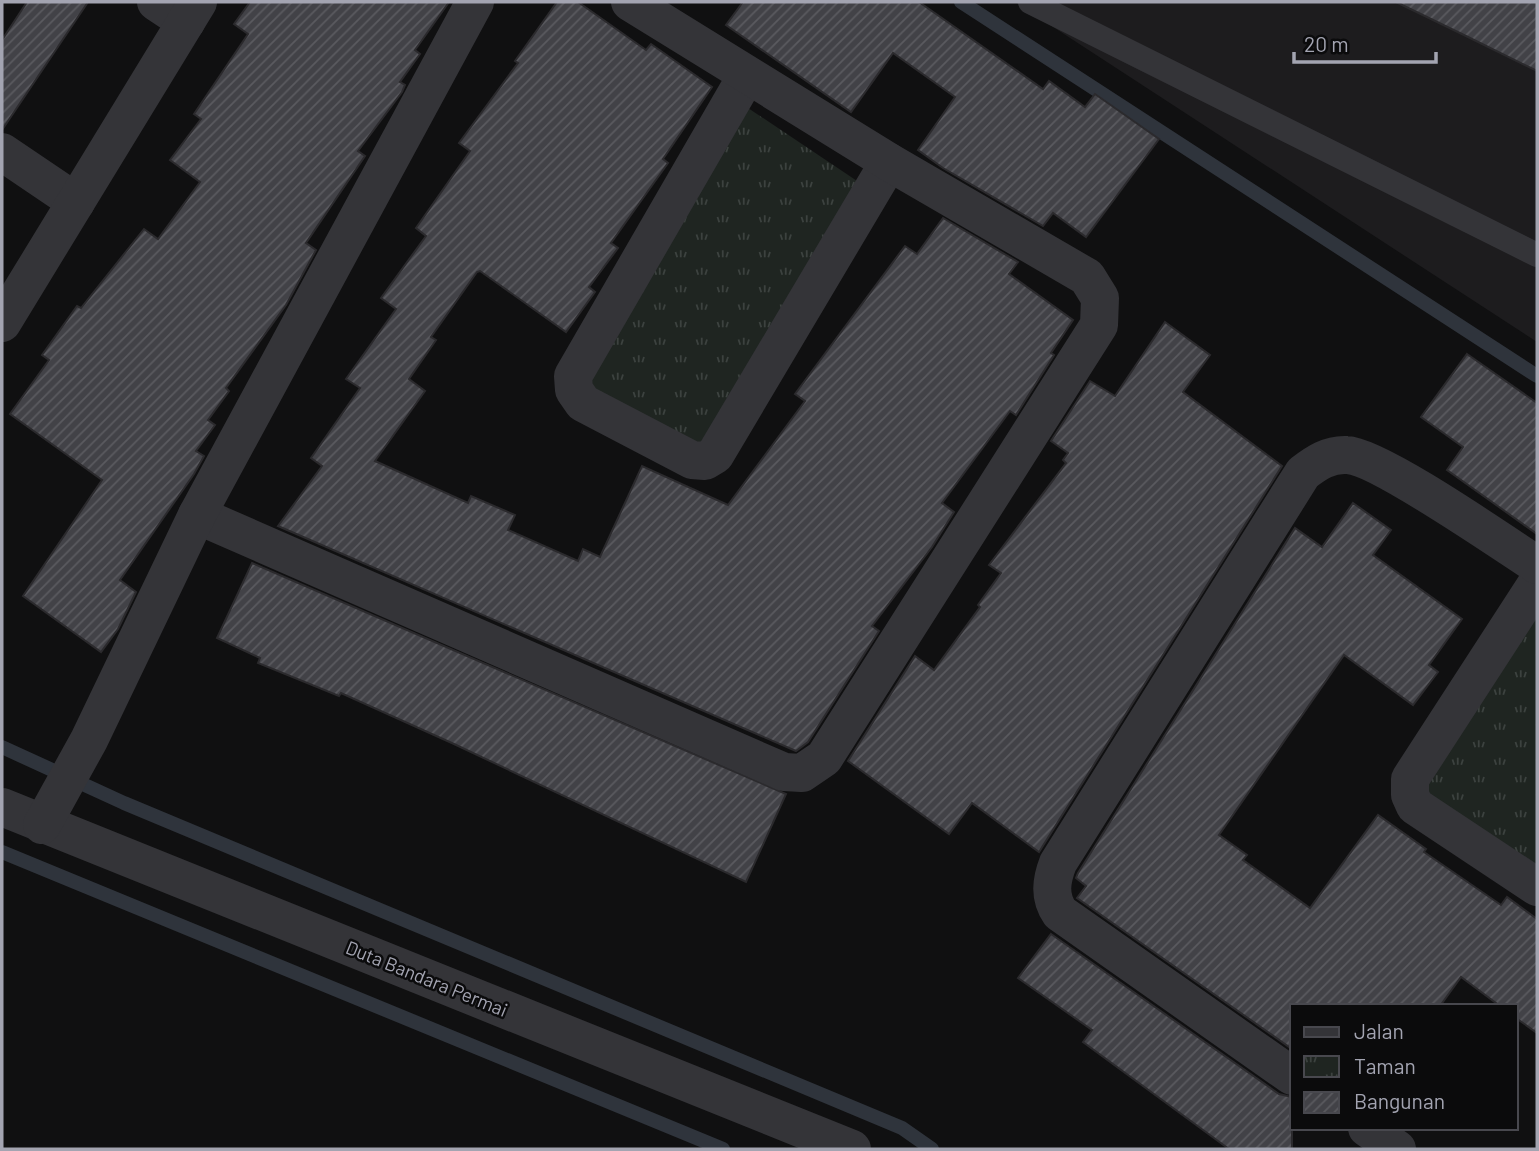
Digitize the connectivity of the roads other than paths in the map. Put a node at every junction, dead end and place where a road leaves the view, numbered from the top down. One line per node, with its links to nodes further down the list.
1 (475, 2): 11 (street)
2 (630, 2): 5 (street)
3 (1030, 2): 9 (lane)
4 (180, 9): 8 (street)
5 (747, 75): 7 (street); 7 (street)
6 (2, 152): 8 (street)
7 (889, 162): 11 (street)
8 (76, 202): 10 (street)
9 (1537, 255)
10 (2, 323)
11 (197, 515): 15 (street)
12 (1537, 565): 17 (street)
13 (1537, 583): 16 (street)
14 (2, 807): 15 (street, Duta Bandara Permai)
15 (51, 811): 19 (street, Duta Bandara Permai)
16 (1537, 887)
17 (1290, 1075)
18 (1370, 1130): 20 (street)
19 (852, 1149)
20 (1397, 1149)

